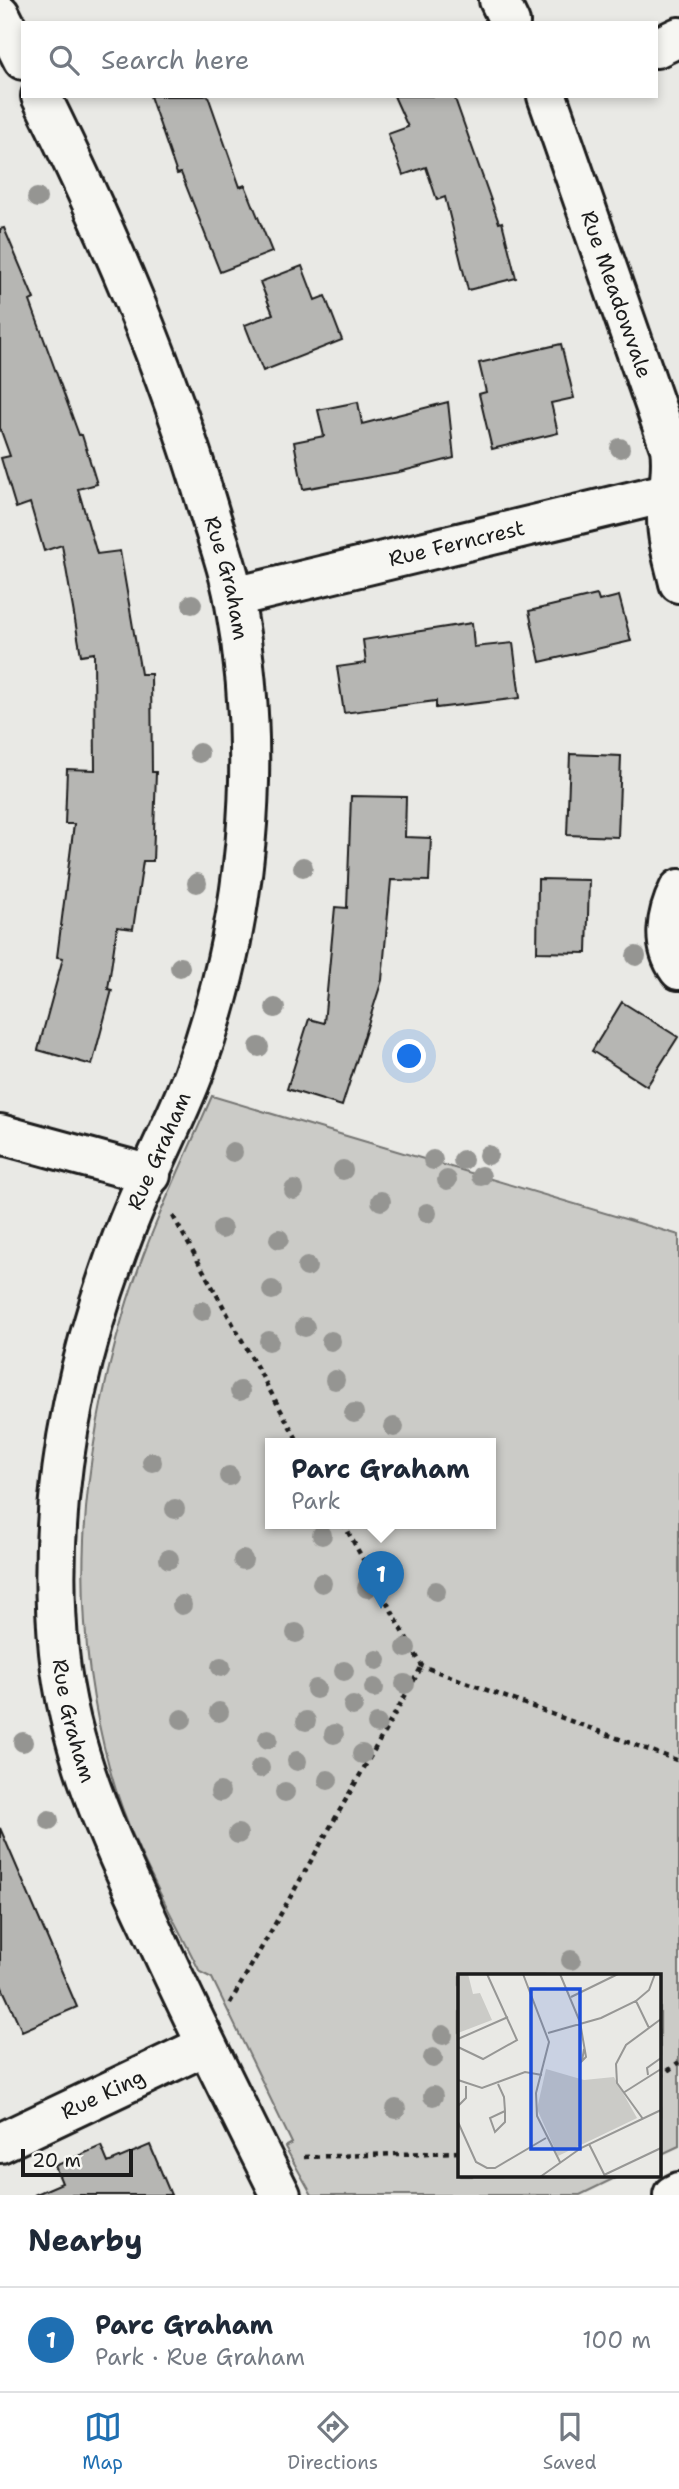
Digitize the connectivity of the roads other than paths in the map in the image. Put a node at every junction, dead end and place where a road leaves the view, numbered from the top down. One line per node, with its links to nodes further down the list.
1 (499, 0): 3 (street)
2 (0, 14): 6 (street)
3 (509, 21)
4 (679, 37): 5 (street)
5 (658, 47)
6 (21, 56)
7 (42, 98): 11 (street, Rue Graham)
8 (551, 98): 9 (street, Rue Meadowvale)
9 (674, 492): 10 (street, Rue Meadowvale); 11 (street, Rue Ferncrest)
10 (679, 583)
11 (234, 597): 15 (street, Rue Graham)
12 (679, 889): 13 (street)
13 (679, 970)
14 (0, 1134): 15 (street)
15 (150, 1175): 16 (street, Rue Graham)
16 (205, 2046): 17 (street, Rue King); 19 (street, Rue Graham)
17 (0, 2143)
18 (679, 2192): 20 (street)
19 (281, 2195)
20 (673, 2195)

